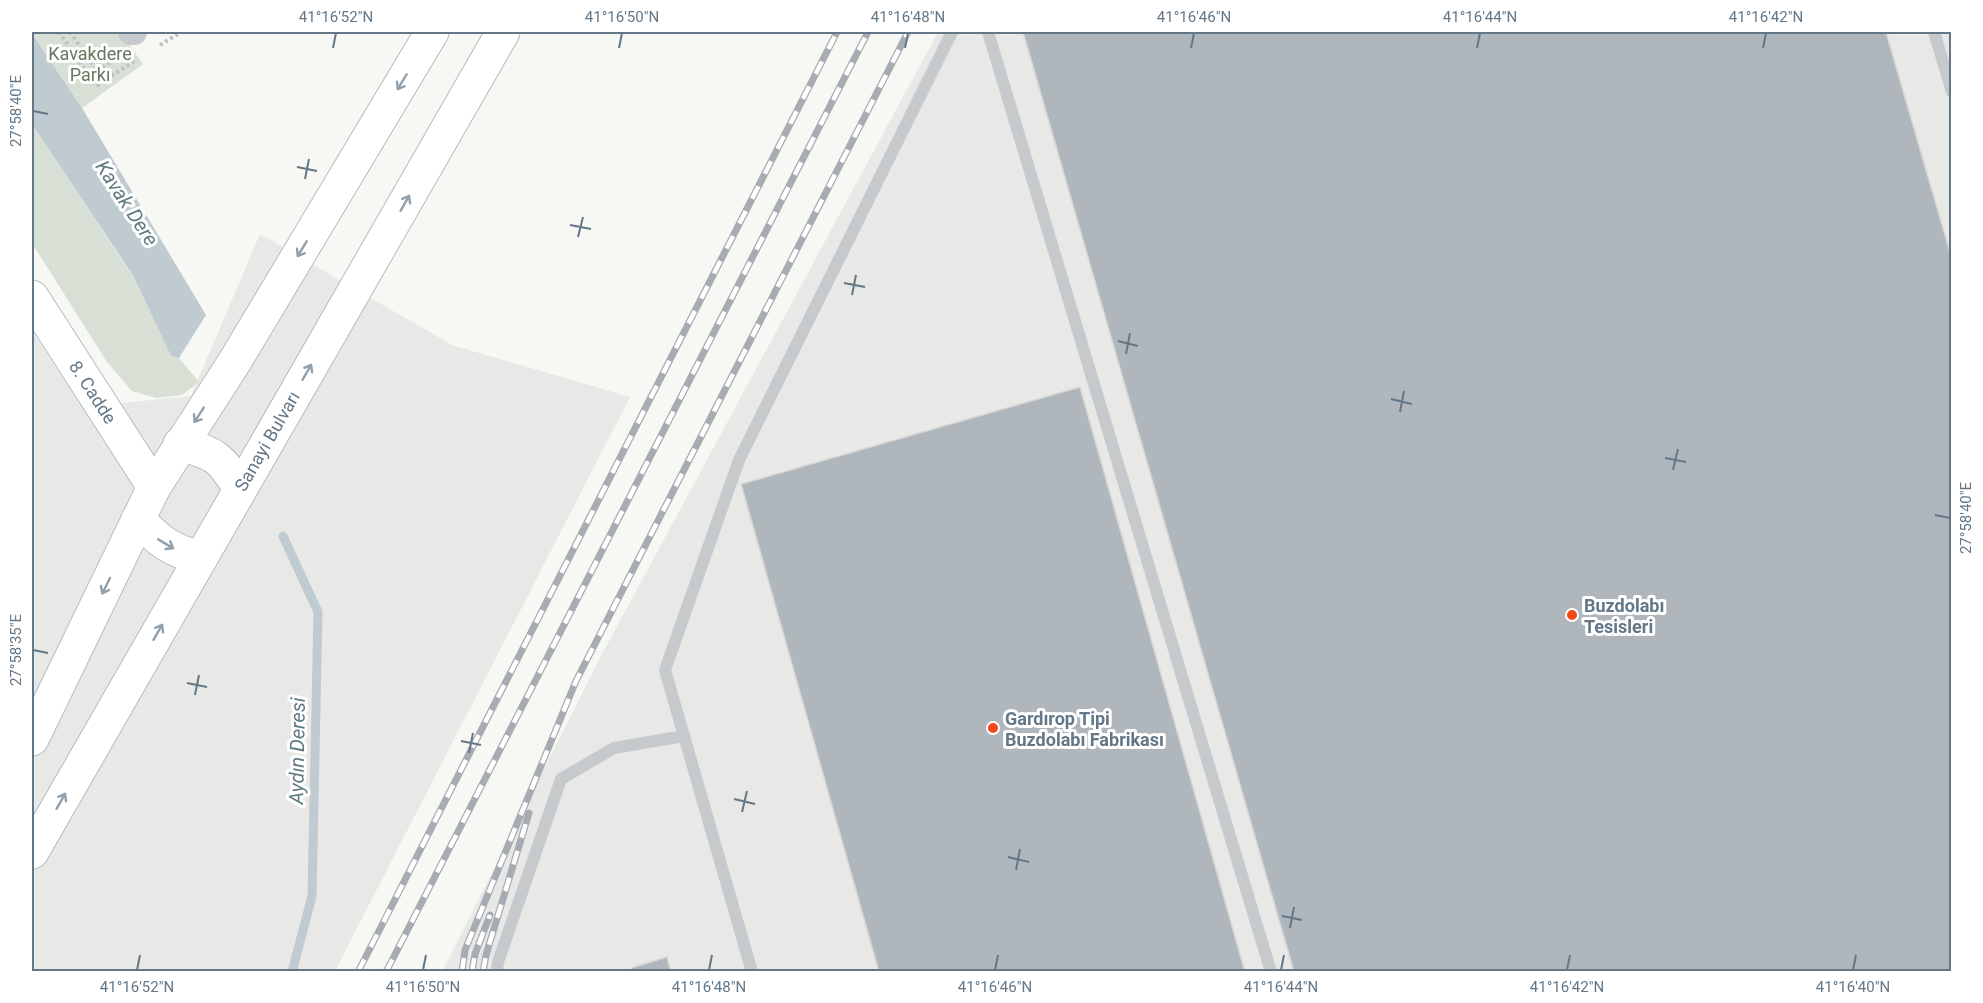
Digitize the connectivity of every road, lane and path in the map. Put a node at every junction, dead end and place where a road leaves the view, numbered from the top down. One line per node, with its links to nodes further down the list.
1 (59, 32): 9 (path)
2 (181, 32): 8 (path)
3 (432, 32): 12 (main road, one-way to 12)
4 (503, 32): 14 (main road, Sanayi Bulvarı, one-way to 4)
5 (952, 32): 17 (lane)
6 (988, 32): 22 (lane)
7 (1934, 32): 10 (lane)
8 (153, 50)
9 (143, 56)
10 (1952, 92)
11 (32, 297): 13 (main road, 8. Cadde)
12 (180, 444): 13 (main road); 14 (main road)
13 (154, 487): 15 (main road)
14 (240, 489): 16 (main road, Sanayi Bulvarı)
15 (138, 519): 16 (main road, one-way to 16); 18 (main road, one-way to 18)
16 (201, 558): 19 (main road, Sanayi Bulvarı, one-way to 16)
17 (684, 736): 20 (lane); 21 (lane)
18 (32, 739)
19 (32, 852)
20 (497, 972)
21 (752, 972)
22 (1271, 972)

